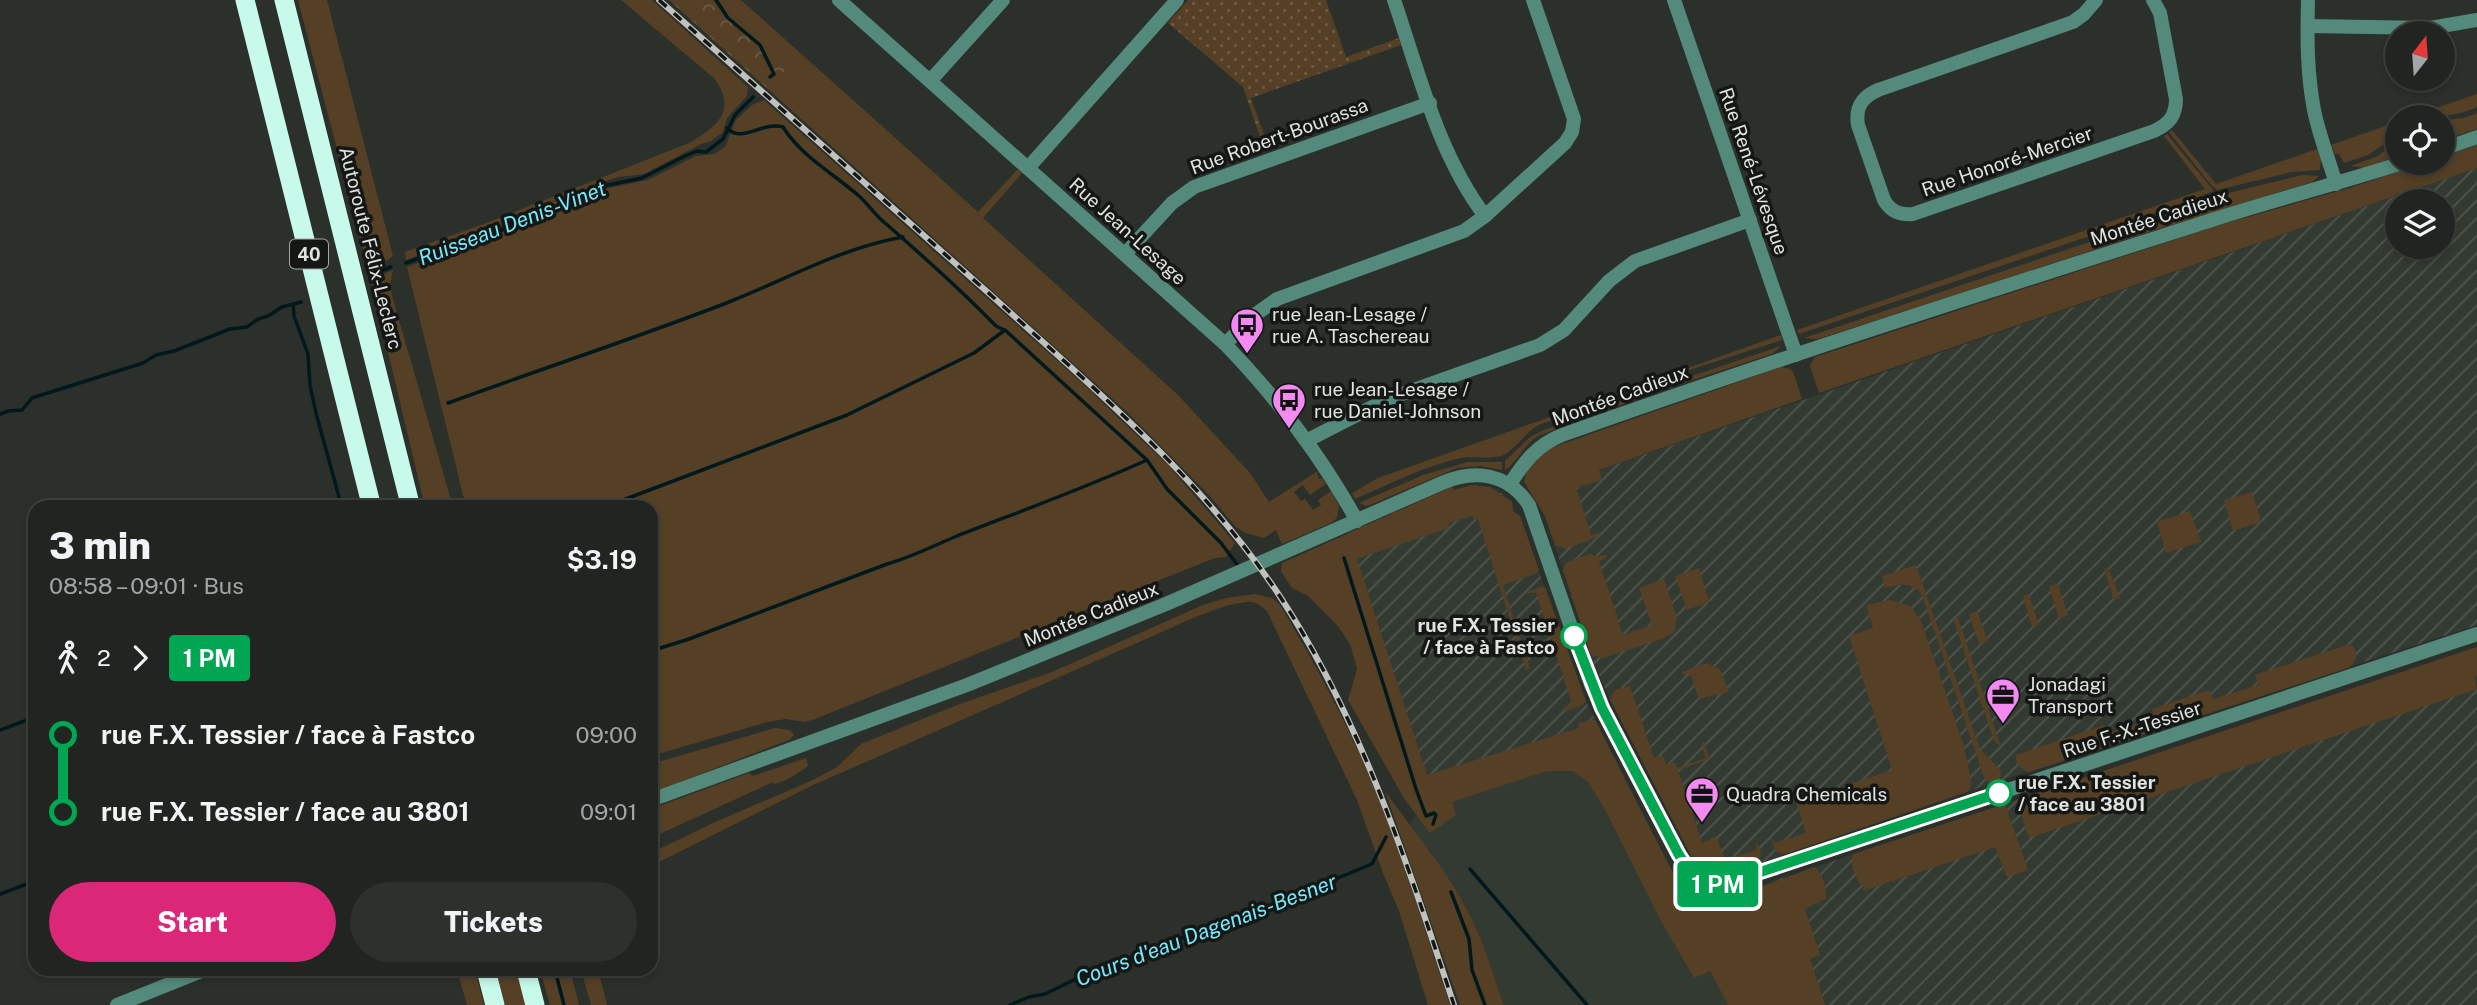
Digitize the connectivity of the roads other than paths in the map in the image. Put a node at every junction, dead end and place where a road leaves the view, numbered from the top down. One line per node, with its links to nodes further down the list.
1 (245, 0): 28 (highway, 40)
2 (284, 0): 29 (highway, Autoroute Félix-Leclerc / 40)
3 (839, 0): 14 (street, Rue Jean-Lesage)
4 (1003, 0): 14 (street)
5 (1177, 0): 18 (street)
6 (1394, 0): 15 (street)
7 (1533, 0): 21 (street)
8 (1674, 0): 22 (street, Rue René-Lévesque)
9 (2096, 0): 10 (street, Rue Honoré-Mercier)
10 (2153, 0)
11 (2308, 0): 13 (street)
12 (2477, 20): 13 (street)
13 (2308, 26): 20 (street)
14 (930, 81): 18 (street, Rue Jean-Lesage)
15 (1430, 103): 21 (street); 23 (street, Rue Robert-Bourassa)
16 (2477, 137): 17 (street)
17 (2455, 145)
18 (1028, 168): 23 (street, Rue Jean-Lesage)
19 (2385, 168): 20 (street, Montée Cadieux)
20 (2336, 184): 25 (street, Montée Cadieux)
21 (1485, 216): 24 (street)
22 (1750, 220): 25 (street, Rue René-Lévesque); 26 (street)
23 (1125, 254): 24 (street, Rue Jean-Lesage)
24 (1225, 344): 26 (street, Rue Jean-Lesage)
25 (1796, 355): 27 (street, Montée Cadieux)
26 (1308, 440): 30 (street, Rue Jean-Lesage)
27 (1510, 484): 30 (street, Montée Cadieux); 31 (street, Rue F.-X.-Tessier)
28 (370, 500)
29 (409, 500)
30 (1357, 521): 32 (street, Montée Cadieux)
31 (2477, 635)
32 (658, 797)
33 (189, 976): 36 (street)
34 (488, 976): 37 (highway)
35 (528, 976): 38 (highway)
36 (117, 1005)
37 (495, 1005)
38 (535, 1005)

